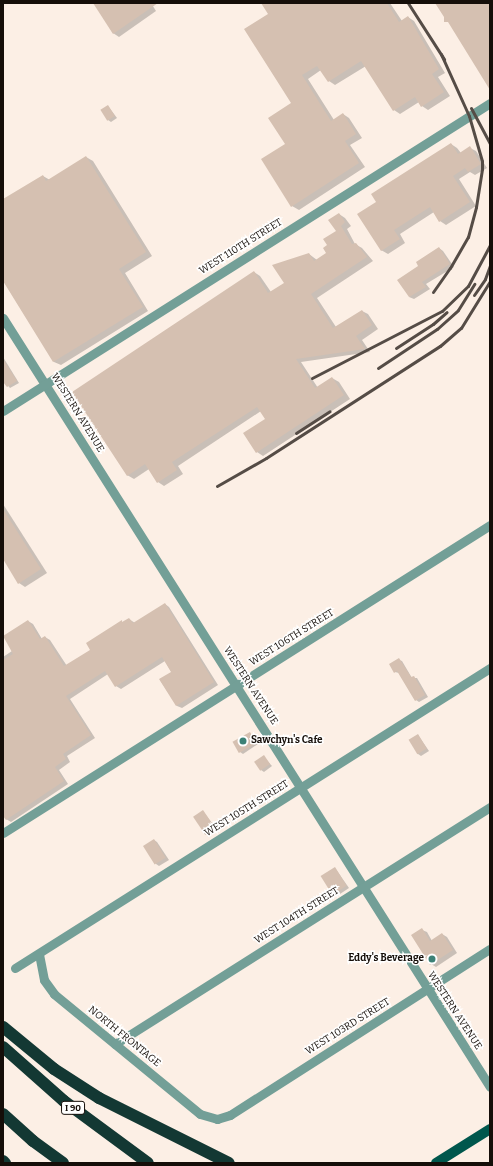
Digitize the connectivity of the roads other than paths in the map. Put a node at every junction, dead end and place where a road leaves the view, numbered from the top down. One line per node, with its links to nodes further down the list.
1 (490, 103): 3 (street, WEST 110TH STREET)
2 (3, 318): 3 (street, WESTERN AVENUE)
3 (46, 384): 4 (street, WEST 110TH STREET); 7 (street, WESTERN AVENUE)
4 (3, 411)
5 (490, 525): 7 (street, WEST 106TH STREET)
6 (490, 668): 8 (street, WEST 105TH STREET)
7 (236, 686): 8 (street, WESTERN AVENUE); 10 (street, WEST 106TH STREET)
8 (302, 788): 11 (street, WESTERN AVENUE); 13 (street, WEST 105TH STREET)
9 (490, 807): 11 (street, WEST 104TH STREET)
10 (3, 834)
11 (363, 888): 15 (street, WESTERN AVENUE); 17 (street, WEST 104TH STREET)
12 (490, 950): 15 (street, WEST 103RD STREET)
13 (39, 954): 14 (street, WEST 105TH STREET); 17 (street, NORTH FRONTAGE)
14 (15, 968)
15 (427, 989): 19 (street, WESTERN AVENUE); 21 (street, WEST 103RD STREET)
16 (3, 1027): 25 (highway)
17 (115, 1044): 21 (street, NORTH FRONTAGE)
18 (3, 1047): 24 (highway, I 90)
19 (490, 1087)
20 (3, 1114): 23 (highway)
21 (217, 1119)
22 (490, 1130): 26 (main road)
23 (63, 1163)
24 (148, 1163)
25 (229, 1163)
26 (436, 1163)

